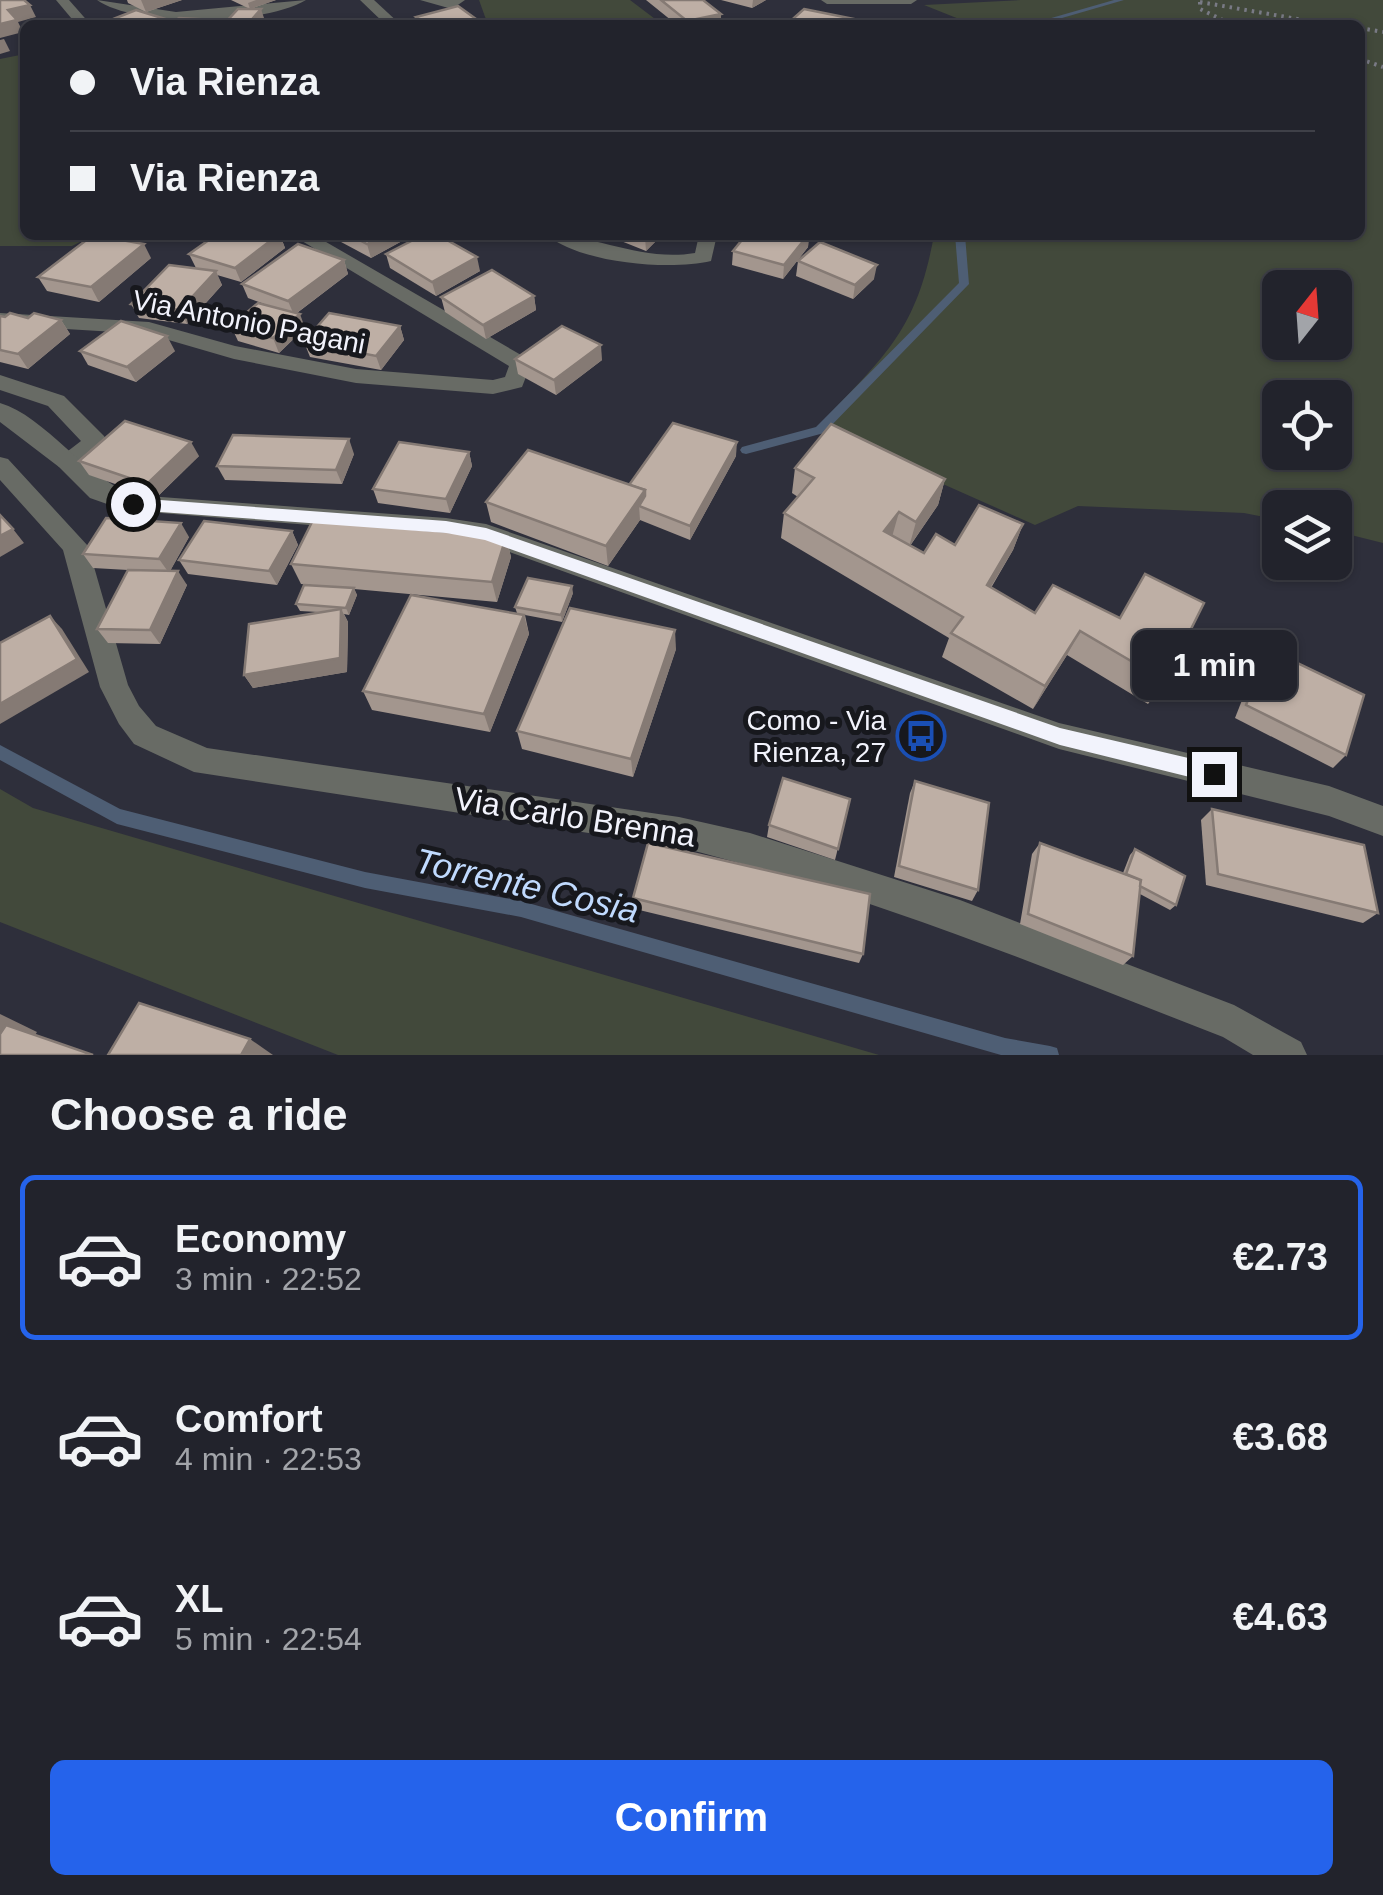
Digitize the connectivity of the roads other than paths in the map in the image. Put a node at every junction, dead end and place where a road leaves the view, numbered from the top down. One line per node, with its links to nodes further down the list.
1 (62, 0): 9 (street)
2 (103, 0): 3 (street)
3 (300, 0)
4 (366, 0): 10 (street)
5 (426, 0): 6 (lane)
6 (459, 0)
7 (828, 0): 8 (street)
8 (911, 0)
9 (80, 20)
10 (388, 20)
11 (309, 240): 14 (street, Via Antonio Pagani)
12 (572, 240): 13 (street)
13 (707, 240)
14 (0, 319)
15 (0, 382): 17 (street)
16 (0, 411): 17 (street)
17 (67, 461): 19 (street)
18 (0, 464): 20 (street, Via Carlo Brenna)
19 (1383, 821)
20 (1288, 1055)

